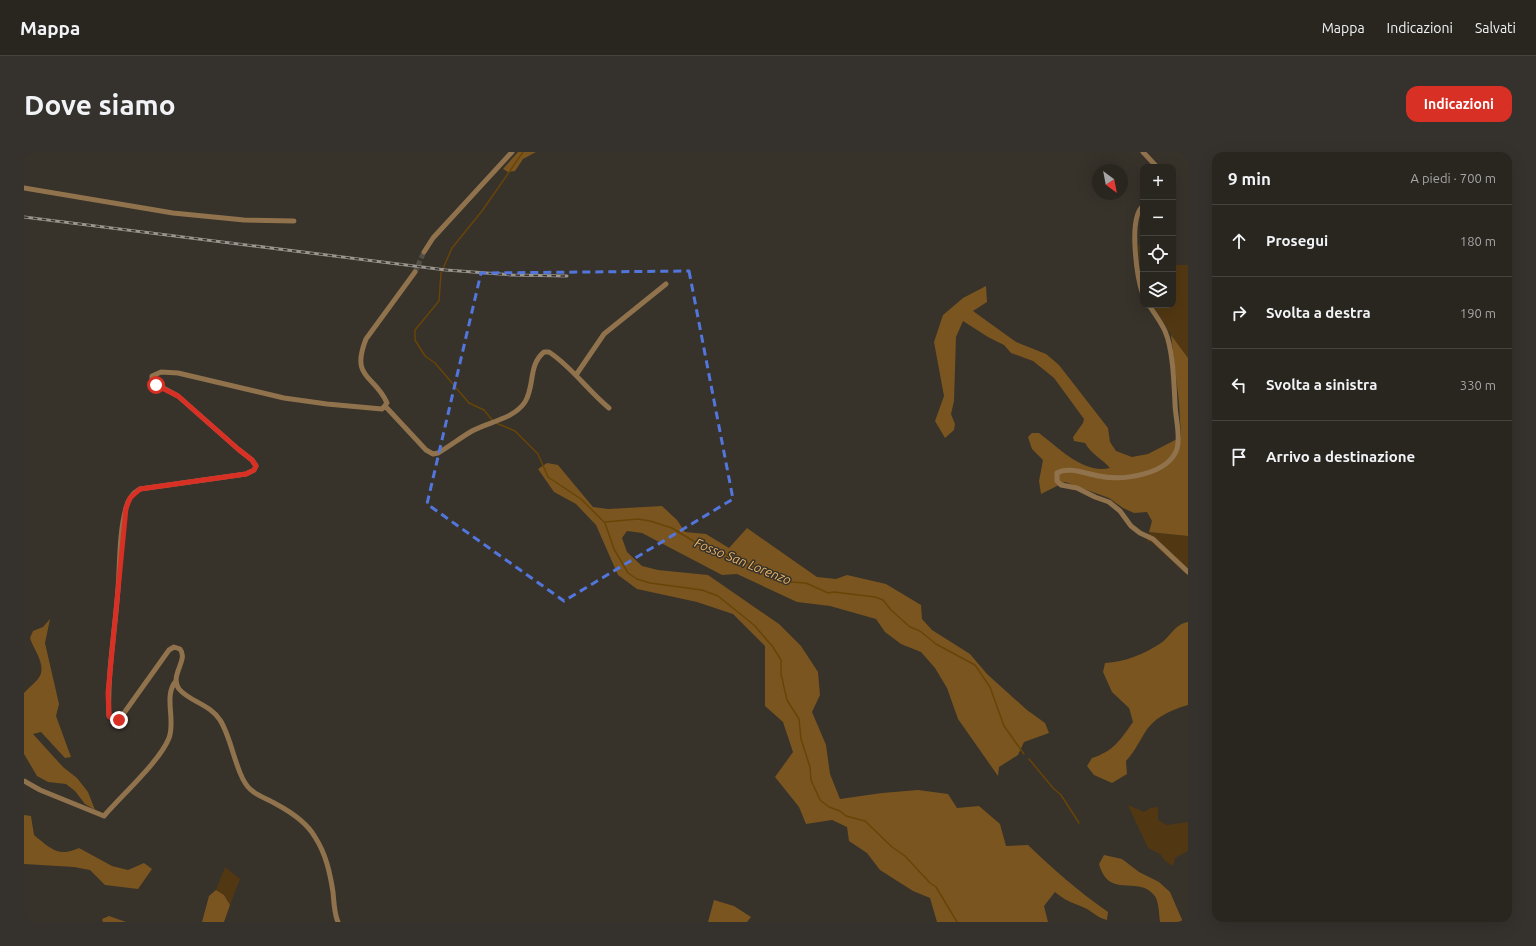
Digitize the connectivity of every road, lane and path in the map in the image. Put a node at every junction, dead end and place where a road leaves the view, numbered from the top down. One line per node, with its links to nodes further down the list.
1 (512, 152): 7 (street)
2 (1143, 152): 3 (street)
3 (1154, 164)
4 (24, 188): 6 (street)
5 (1140, 210): 9 (street)
6 (294, 221)
7 (424, 252)
8 (415, 272): 13 (street)
9 (1140, 276)
10 (666, 284): 12 (street)
11 (1150, 308): 15 (street)
12 (576, 375): 13 (street); 14 (street)
13 (386, 407): 16 (street)
14 (609, 408)
15 (1188, 572)
16 (176, 681): 17 (street); 18 (street)
17 (24, 781)
18 (338, 922)

